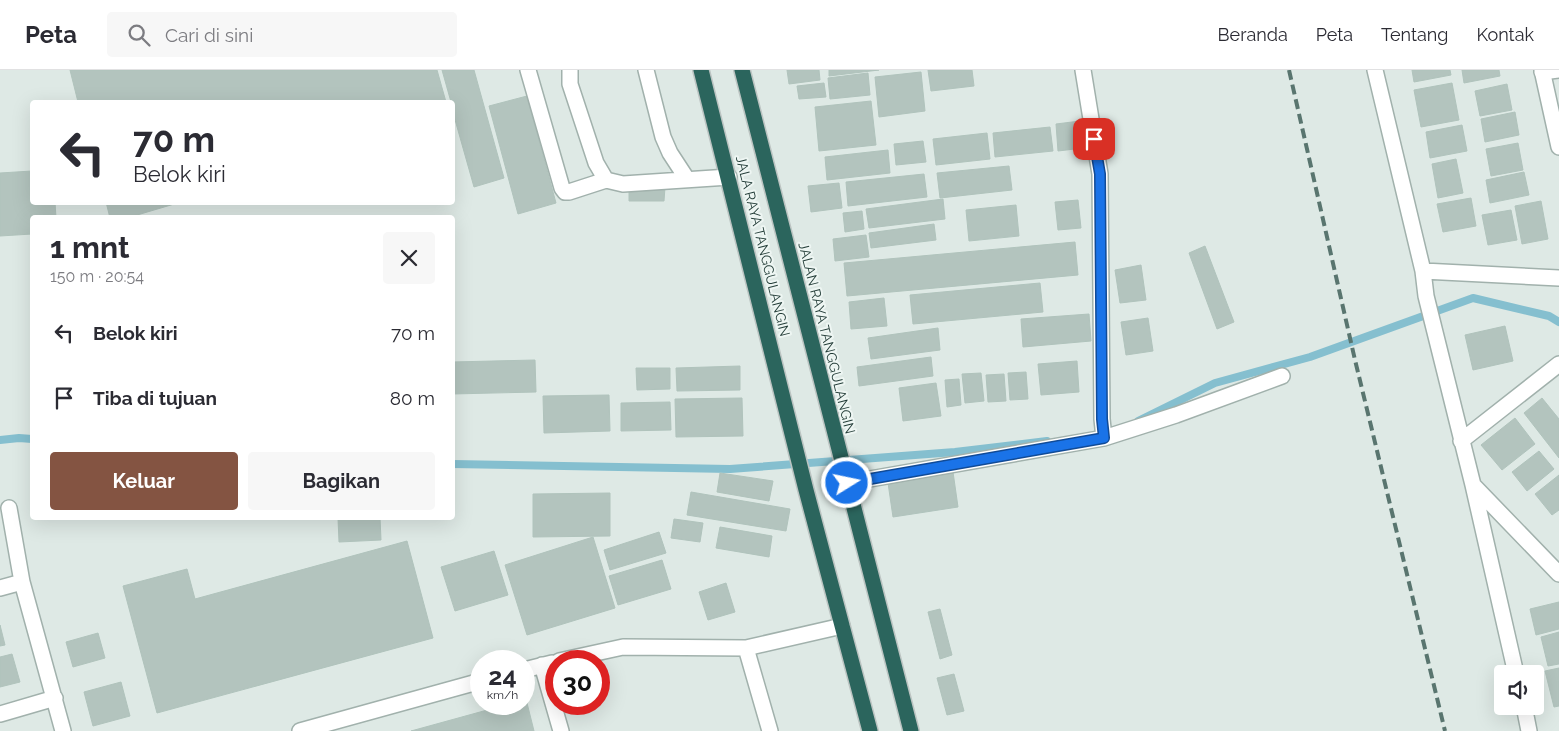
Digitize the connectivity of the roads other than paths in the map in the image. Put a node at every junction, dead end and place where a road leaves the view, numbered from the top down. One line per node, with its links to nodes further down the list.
1 (528, 70): 13 (street)
2 (570, 70): 13 (street)
3 (646, 70): 12 (street)
4 (701, 70): 11 (highway, JALA RAYA TANGGULANGIN)
5 (742, 70): 20 (highway, JALAN RAYA TANGGULANGIN)
6 (1083, 70): 18 (street)
7 (1374, 70): 14 (street)
8 (1559, 70): 9 (street)
9 (1542, 71): 10 (street)
10 (1559, 147)
11 (729, 177): 12 (street); 26 (highway, JALA RAYA TANGGULANGIN)
12 (687, 179): 13 (street)
13 (606, 180)
14 (1423, 270): 15 (street); 19 (street)
15 (1559, 278)
16 (1559, 364): 19 (street)
17 (1282, 376): 18 (street)
18 (1104, 436): 20 (street)
19 (1460, 441): 21 (street)
20 (846, 477): 40 (highway, JALAN RAYA TANGGULANGIN)
21 (1473, 486): 23 (street); 29 (street)
22 (9, 508): 24 (street)
23 (1559, 574)
24 (22, 582): 25 (street); 31 (street)
25 (0, 588)
26 (842, 626): 27 (street); 39 (highway)
27 (746, 648): 28 (street); 38 (street)
28 (610, 650)
29 (1514, 665)
30 (470, 684): 36 (street)
31 (55, 698): 32 (street); 35 (street)
32 (0, 714)
33 (559, 715): 37 (street)
34 (1526, 715): 41 (street)
35 (59, 730)
36 (300, 731)
37 (561, 731)
38 (770, 731)
39 (870, 731)
40 (912, 731)
41 (1529, 731)

